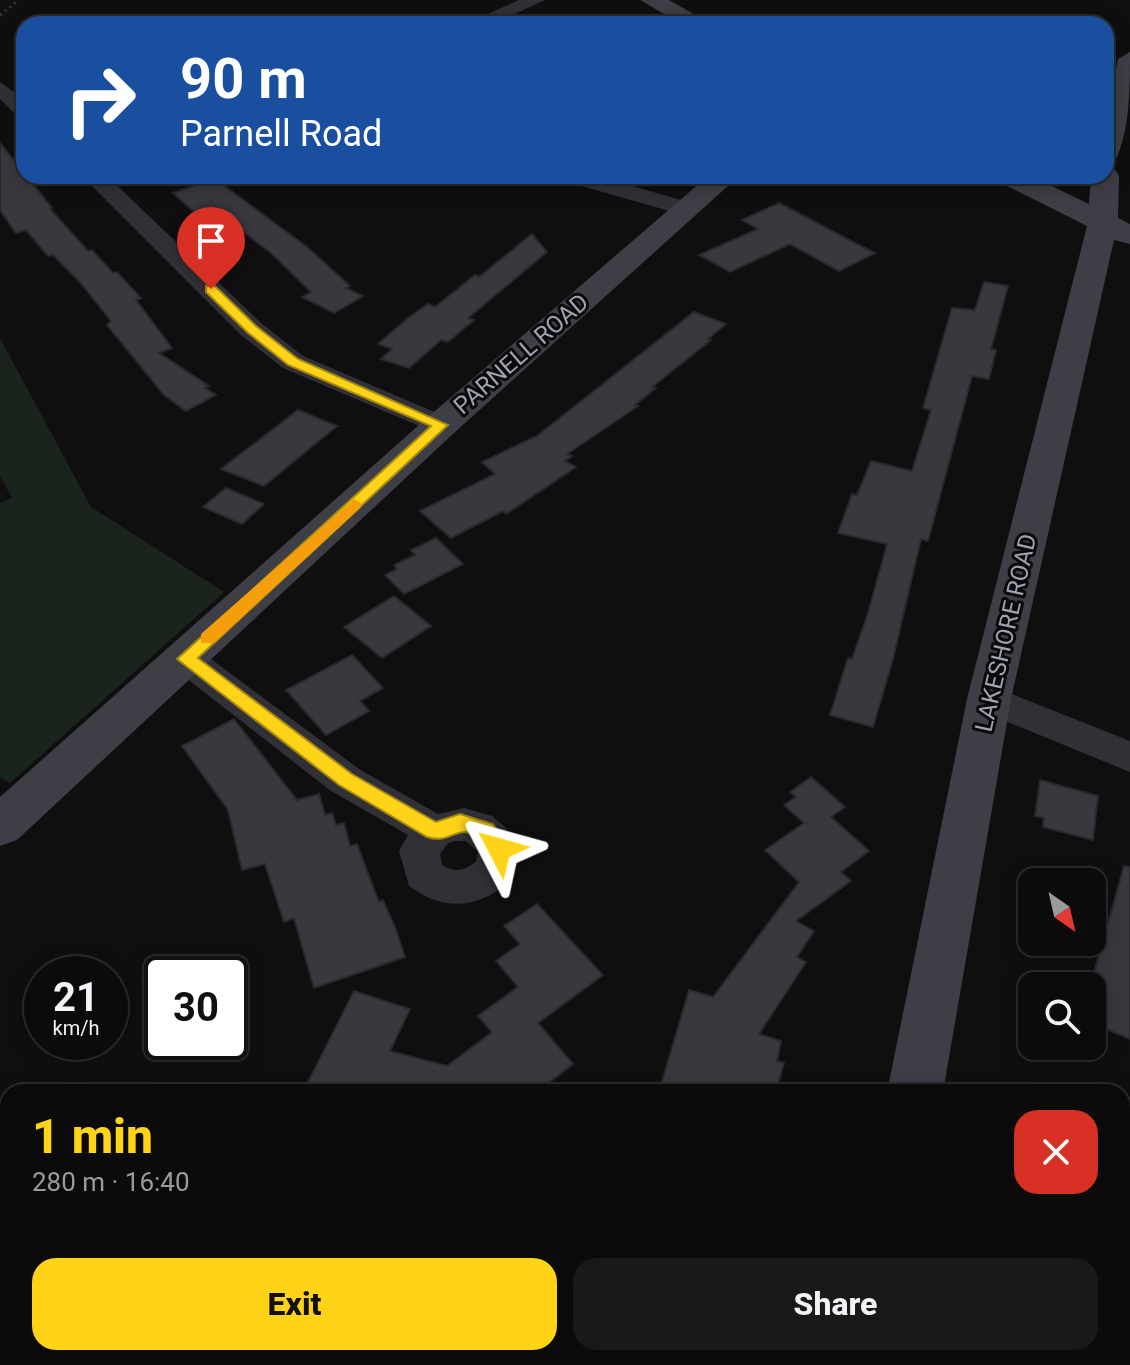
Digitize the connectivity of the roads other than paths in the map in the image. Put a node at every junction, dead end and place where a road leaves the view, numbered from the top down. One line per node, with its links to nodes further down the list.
1 (536, 0): 3 (street)
2 (651, 0): 4 (main road)
3 (496, 16)
4 (683, 16)
5 (1130, 59): 8 (main road)
6 (0, 88): 7 (street)
7 (16, 103)
8 (1114, 133)
9 (113, 184): 17 (street)
10 (600, 184): 14 (street)
11 (716, 184): 14 (main road, PARNELL ROAD)
12 (1025, 184): 15 (main road)
13 (1107, 184): 15 (main road, LAKESHORE ROAD)
14 (687, 209): 17 (main road, PARNELL ROAD)
15 (1116, 229): 16 (main road, LAKESHORE ROAD)
16 (1112, 263): 19 (main road, LAKESHORE ROAD)
17 (441, 425): 18 (main road, PARNELL ROAD)
18 (186, 659): 21 (main road, PARNELL ROAD); 22 (street)
19 (989, 699): 20 (street); 23 (main road, LAKESHORE ROAD)
20 (1130, 757)
21 (0, 826)
22 (434, 831)
23 (917, 1084)

